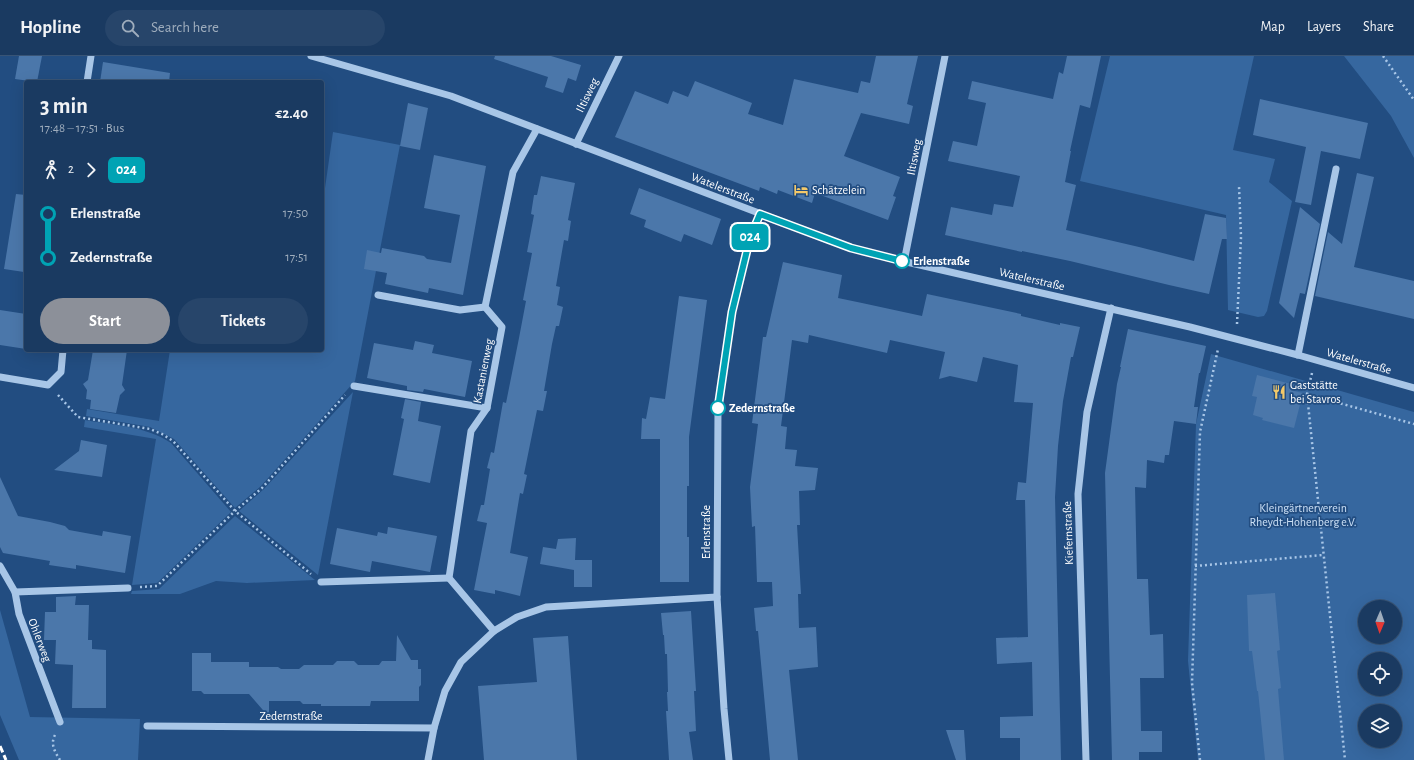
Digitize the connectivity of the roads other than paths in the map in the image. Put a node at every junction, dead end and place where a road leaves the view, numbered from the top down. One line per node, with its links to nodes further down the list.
1 (91, 56): 5 (street)
2 (311, 56): 6 (street, Watelerstraße)
3 (619, 56): 7 (street, Iltisweg)
4 (945, 56): 10 (street, Iltisweg)
5 (87, 80)
6 (537, 129): 7 (street, Watelerstraße); 12 (street)
7 (576, 144): 9 (street, Watelerstraße)
8 (1336, 169): 15 (street)
9 (760, 214): 10 (street, Watelerstraße); 25 (street, Erlenstraße)
10 (904, 262): 13 (street, Watelerstraße)
11 (378, 295): 12 (street)
12 (485, 308): 19 (street, Kastanienweg)
13 (1111, 308): 15 (street, Watelerstraße); 32 (street, Kiefernstraße)
14 (63, 352): 16 (street)
15 (1298, 355): 18 (street, Watelerstraße)
16 (0, 377)
17 (354, 386): 19 (street)
18 (1414, 388)
19 (487, 408): 21 (street, Kastanienweg)
20 (0, 566): 24 (street, Ohlerweg)
21 (448, 578): 22 (street); 26 (street)
22 (321, 582)
23 (128, 588): 24 (street)
24 (15, 592): 27 (street, Ohlerweg)
25 (718, 597): 26 (street); 31 (street, Erlenstraße)
26 (494, 631): 29 (street)
27 (60, 722)
28 (148, 726): 29 (street, Zedernstraße)
29 (434, 728): 30 (street)
30 (428, 760)
31 (730, 760)
32 (1086, 760)

